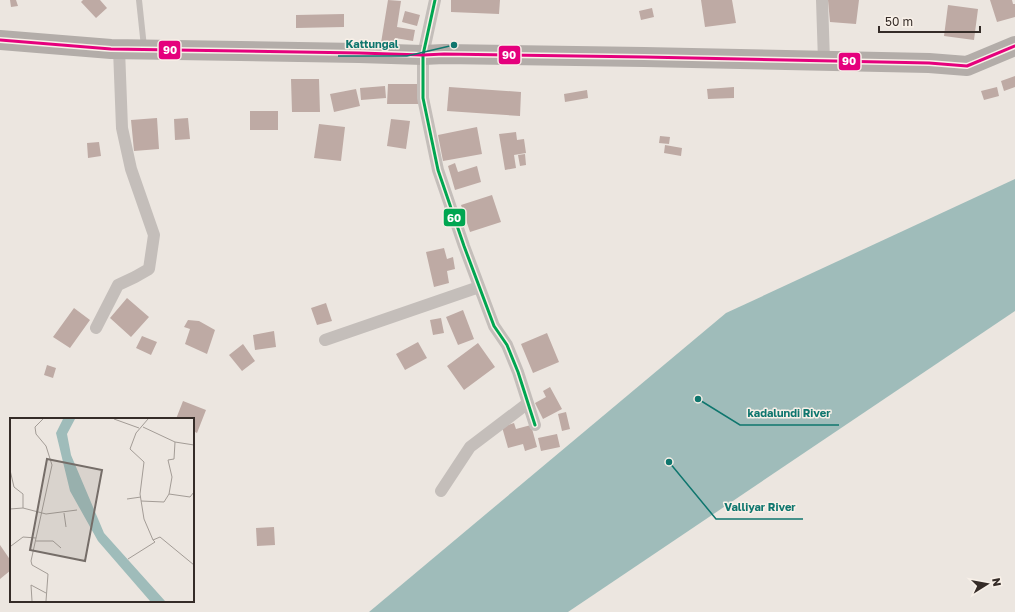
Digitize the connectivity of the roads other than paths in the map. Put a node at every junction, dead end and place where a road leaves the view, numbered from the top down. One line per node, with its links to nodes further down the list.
1 (139, 0): 7 (lane)
2 (435, 0): 8 (street)
3 (822, 0): 9 (street)
4 (0, 40): 6 (main road)
5 (1015, 46): 9 (main road)
6 (119, 49): 7 (main road); 11 (street)
7 (144, 49): 8 (main road)
8 (423, 55): 9 (main road); 10 (street)
9 (824, 61)
10 (479, 287): 12 (street); 13 (street)
11 (96, 328)
12 (325, 340)
13 (528, 403): 14 (street); 15 (street)
14 (535, 425)
15 (441, 491)

